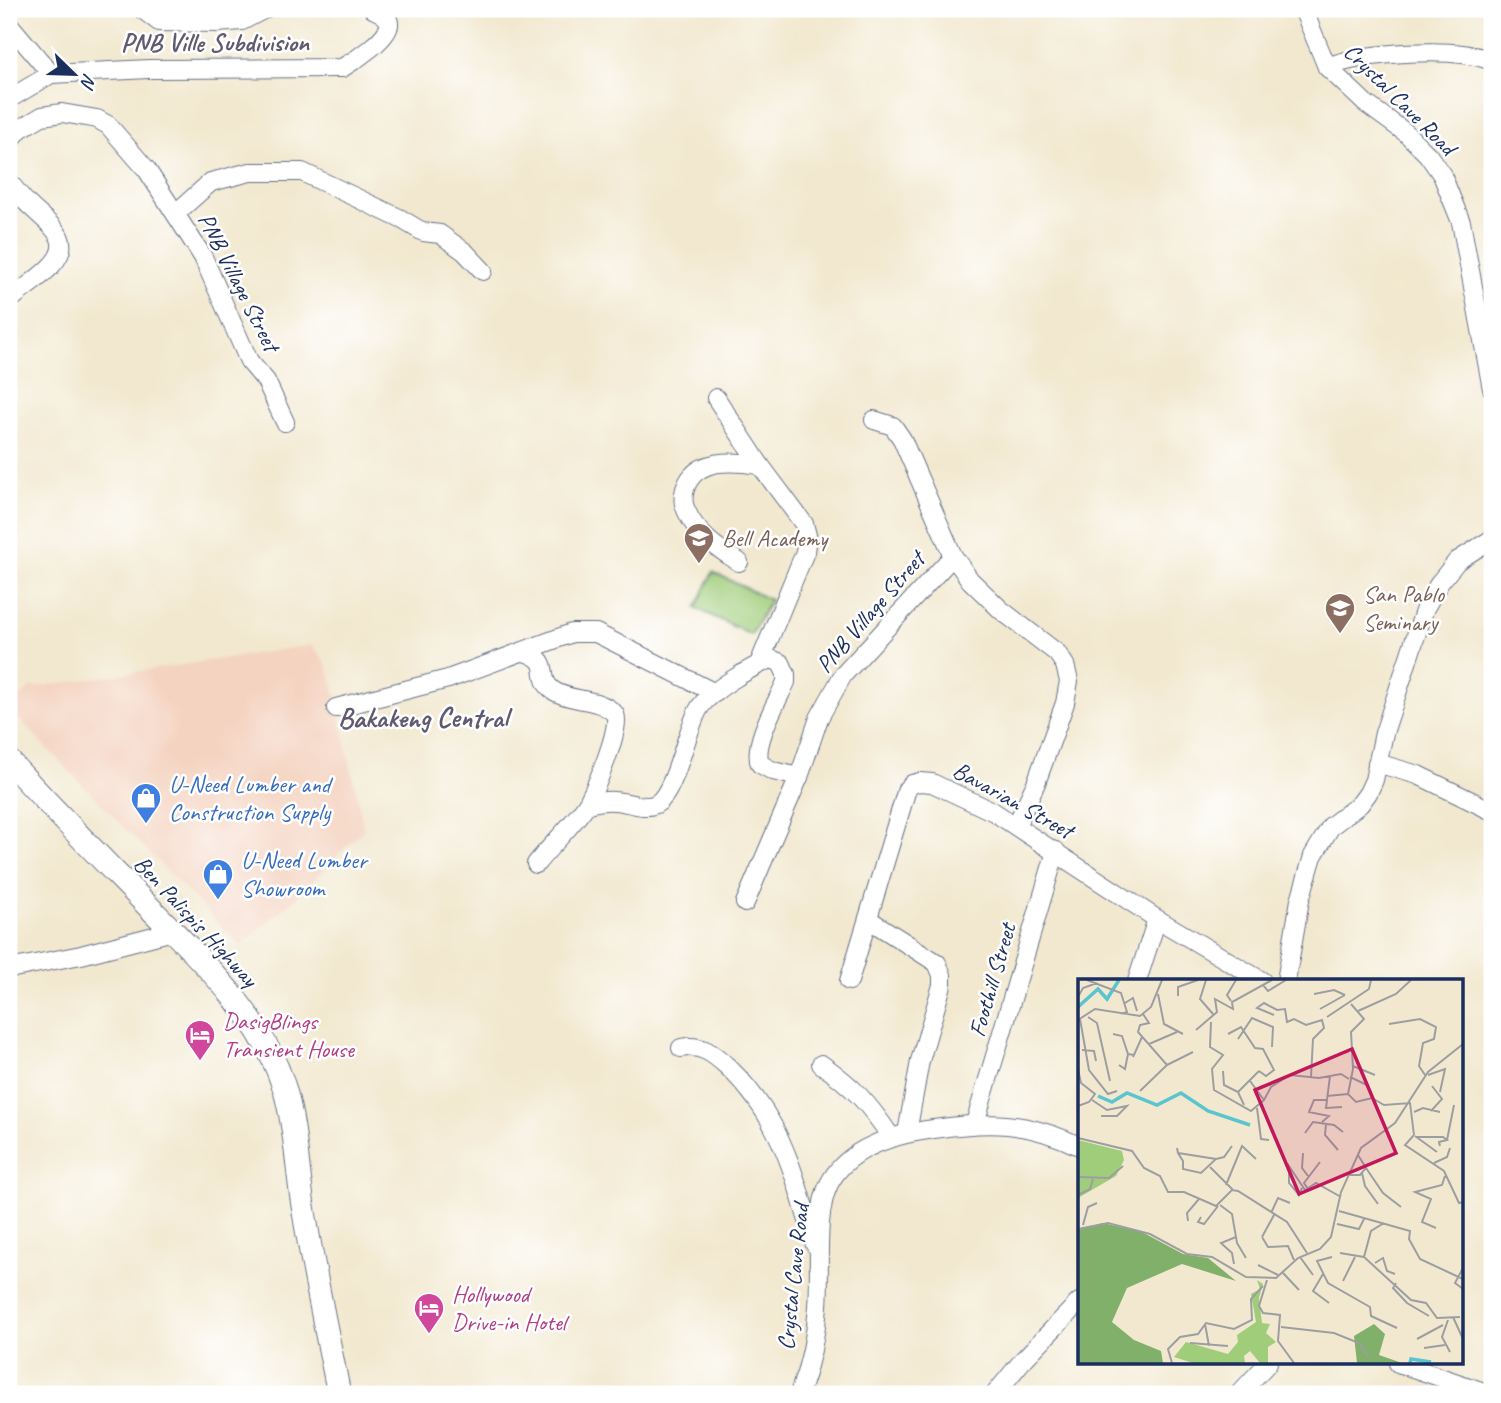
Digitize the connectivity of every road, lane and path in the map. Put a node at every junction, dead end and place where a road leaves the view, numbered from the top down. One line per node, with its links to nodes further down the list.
1 (142, 9): 2 (street)
2 (265, 9)
3 (373, 9): 8 (street)
4 (1303, 9): 7 (street, Crystal Cave Road)
5 (9, 24): 8 (street)
6 (1492, 61): 7 (street)
7 (1327, 67): 15 (street, Crystal Cave Road)
8 (51, 74): 9 (street)
9 (10, 98)
10 (9, 142): 12 (street, PNB Village Street)
11 (9, 181): 14 (street)
12 (176, 214): 13 (street); 18 (street, PNB Village Street)
13 (483, 271)
14 (9, 300)
15 (1492, 389)
16 (716, 398): 19 (street)
17 (874, 420): 21 (street, PNB Village Street)
18 (285, 422)
19 (760, 465): 22 (street); 24 (street)
20 (1492, 539): 28 (street)
21 (953, 556): 29 (street, PNB Village Street); 32 (street, PNB Village Street)
22 (739, 562)
23 (524, 652): 25 (street); 26 (street); 30 (street)
24 (759, 664): 25 (street); 29 (street, PNB Village Street)
25 (715, 693): 30 (street)
26 (336, 708)
27 (9, 761): 38 (main road, Ben Palispis Highway)
28 (1377, 762): 31 (street); 42 (street)
29 (799, 777): 35 (street)
30 (587, 804): 34 (street)
31 (1492, 811)
32 (1016, 826): 33 (street, Bavarian Street); 36 (street, Bavarian Street)
33 (1056, 851): 37 (street, Bavarian Street); 46 (street, Foothill Street)
34 (536, 864)
35 (745, 903)
36 (867, 919): 43 (street, Bavarian Street); 47 (street)
37 (1157, 919): 40 (street); 41 (street, Bavarian Street)
38 (173, 931): 39 (street); 53 (main road, Ben Palispis Highway)
39 (9, 969)
40 (1138, 979)
41 (1259, 979)
42 (1286, 979)
43 (849, 981)
44 (681, 1048): 49 (street)
45 (821, 1063): 47 (street)
46 (975, 1123): 47 (street, Crystal Cave Road); 48 (street, Crystal Cave Road)
47 (899, 1135): 49 (street, Crystal Cave Road)
48 (1078, 1146)
49 (819, 1257): 54 (street, Crystal Cave Road)
50 (1078, 1302): 55 (street)
51 (1267, 1364): 56 (street)
52 (1401, 1364): 57 (street)
53 (339, 1394)
54 (799, 1394)
55 (995, 1394)
56 (1239, 1394)
57 (1490, 1394)

